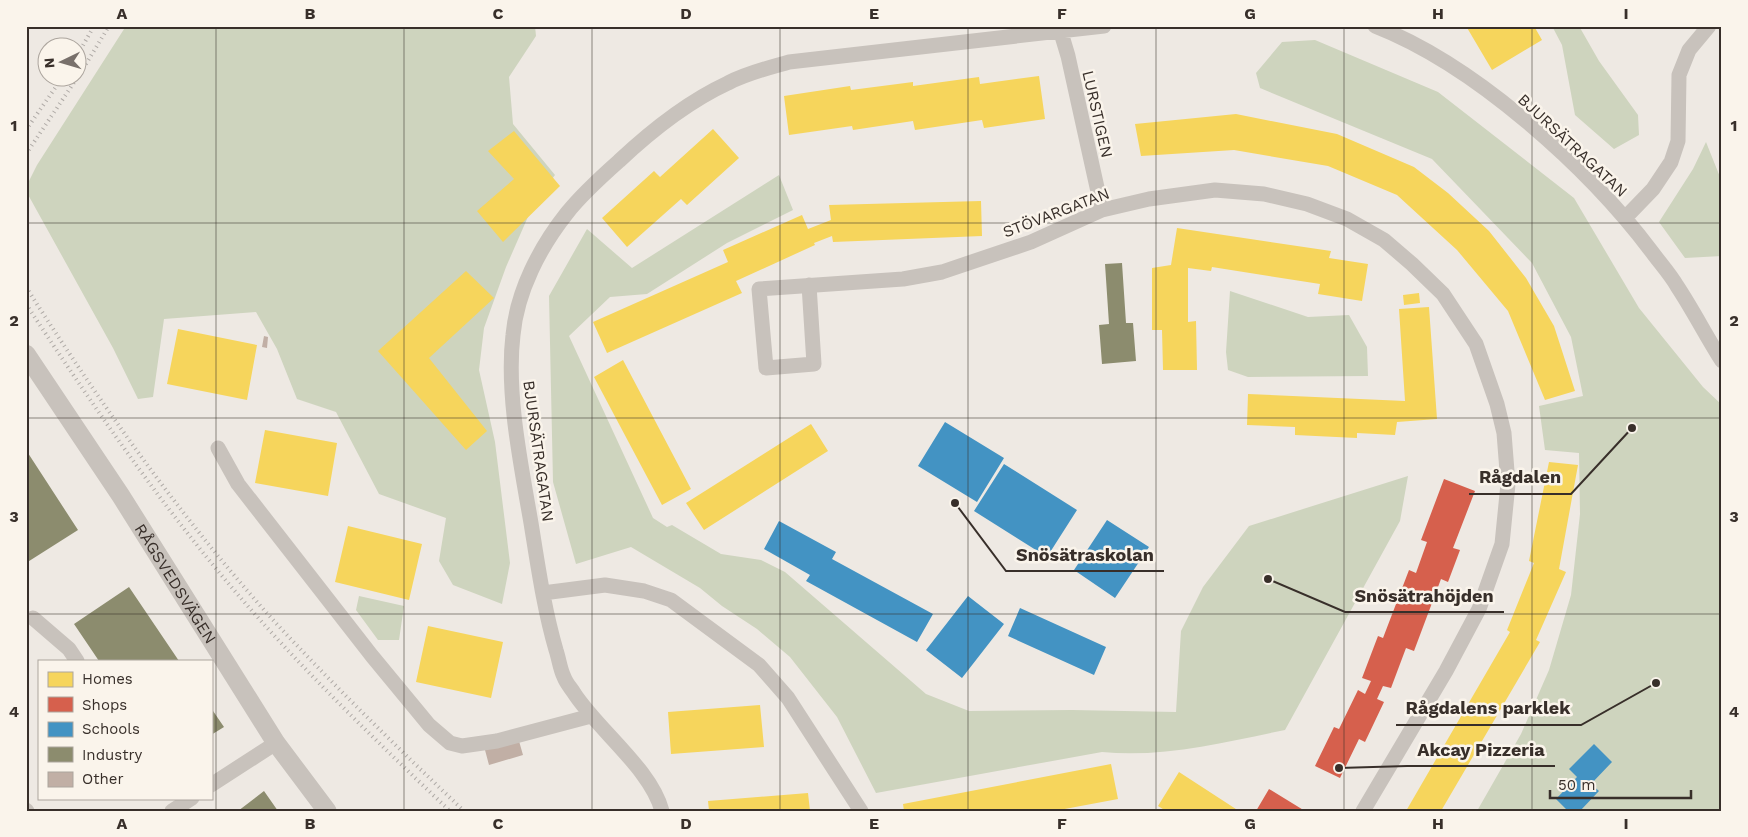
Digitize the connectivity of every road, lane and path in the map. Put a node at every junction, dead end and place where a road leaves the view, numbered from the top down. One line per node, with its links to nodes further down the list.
1 (1104, 26): 4 (street, BJURSÄTRAGATAN)
2 (1374, 26): 6 (street, BJURSÄTRAGATAN)
3 (1709, 26): 6 (street)
4 (1059, 29): 5 (street, LURSTIGEN); 11 (street, BJURSÄTRAGATAN)
5 (1102, 210): 7 (street, STÖVARGATAN); 22 (street, STÖVARGATAN)
6 (1625, 218): 9 (street, BJURSÄTRAGATAN)
7 (809, 285): 7 (street, STÖVARGATAN)
8 (26, 354): 15 (street, RÅGSVEDSVÄGEN)
9 (1722, 361)
10 (218, 448): 14 (street)
11 (543, 593): 14 (street, BJURSÄTRAGATAN); 21 (street)
12 (33, 618): 13 (street)
13 (76, 660)
14 (591, 716): 20 (street, BJURSÄTRAGATAN)
15 (276, 743): 16 (street); 19 (street, RÅGSVEDSVÄGEN)
16 (212, 784)
17 (188, 800): 18 (street)
18 (173, 807)
19 (327, 811)
20 (662, 811)
21 (861, 811)
22 (1364, 811)

